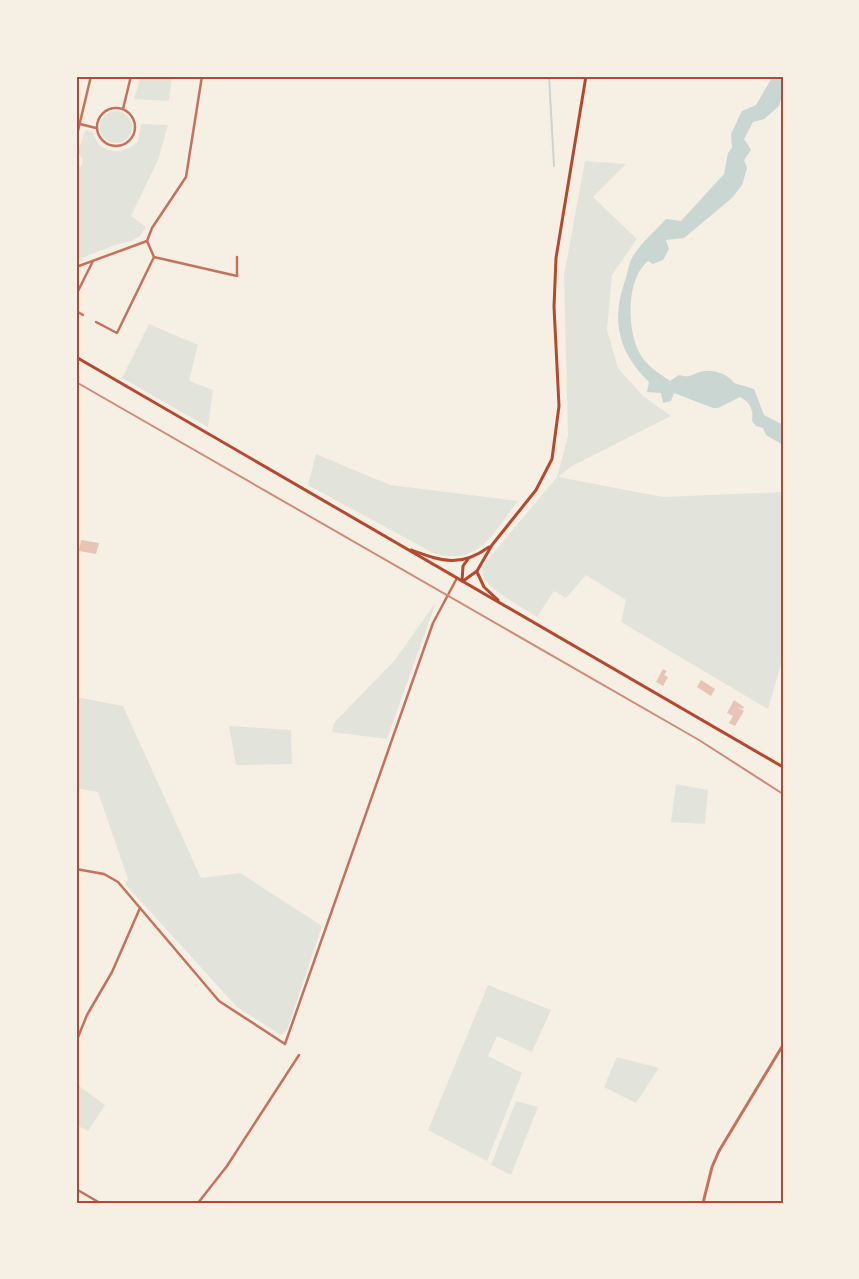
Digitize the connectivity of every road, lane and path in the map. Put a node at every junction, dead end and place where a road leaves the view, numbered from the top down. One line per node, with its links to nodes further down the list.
1 (91, 76): 6 (street)
2 (131, 76): 5 (street)
3 (202, 76): 9 (street)
4 (586, 76): 19 (main road)
5 (122, 109): 7 (street); 7 (street)
6 (80, 124): 7 (street); 8 (street)
7 (96, 128)
8 (76, 139)
9 (147, 241): 10 (street); 12 (street)
10 (154, 257): 11 (street); 17 (street)
11 (237, 257)
12 (93, 259): 13 (street); 14 (street)
13 (76, 267)
14 (76, 295)
15 (76, 311): 16 (street)
16 (83, 315)
17 (96, 322)
18 (76, 357): 20 (main road)
19 (492, 545): 21 (main road); 22 (main road)
20 (401, 546): 21 (main road); 23 (main road)
21 (468, 558): 24 (main road)
22 (477, 571): 24 (main road); 25 (main road)
23 (457, 578): 24 (main road); 28 (street)
24 (462, 581): 25 (main road)
25 (504, 605): 26 (main road)
26 (783, 767)
27 (76, 870): 28 (street)
28 (140, 908): 29 (street)
29 (76, 1042)
30 (783, 1045): 35 (street)
31 (298, 1055): 34 (street)
32 (76, 1189): 33 (street)
33 (100, 1203)
34 (198, 1203)
35 (703, 1203)

